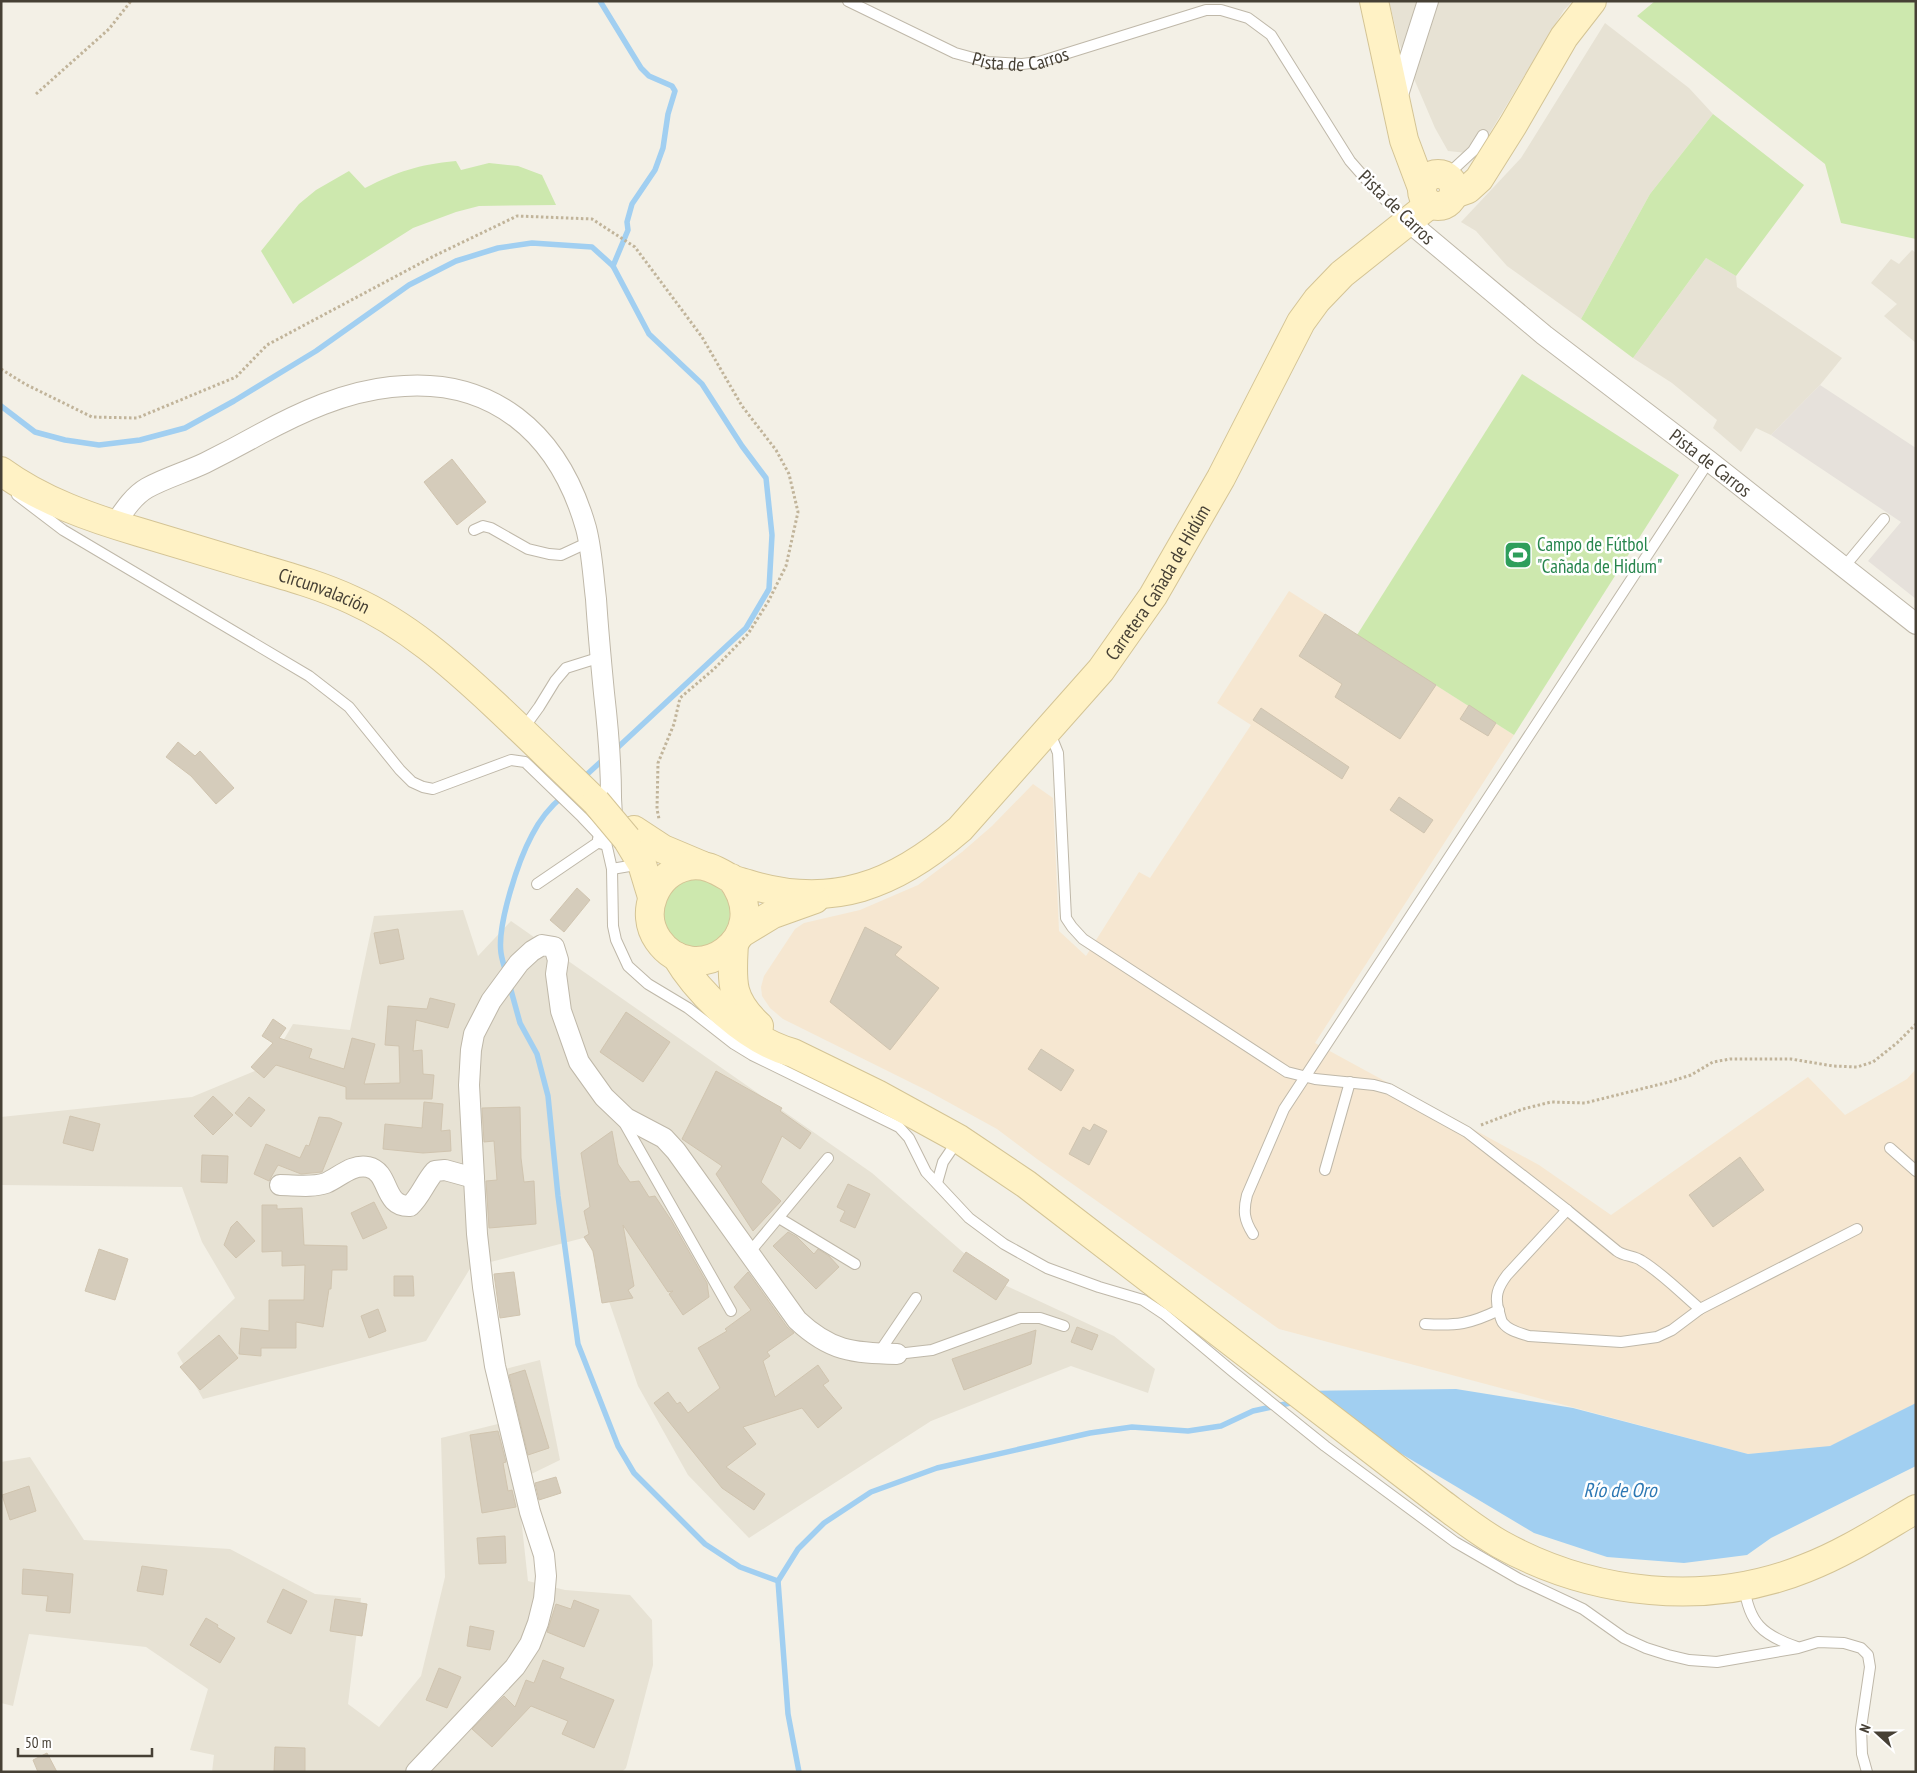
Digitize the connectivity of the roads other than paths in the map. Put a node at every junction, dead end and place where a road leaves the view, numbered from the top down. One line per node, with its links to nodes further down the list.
1 (848, 1): 8 (lane, Pista de Carros)
2 (1374, 1): 5 (main road)
3 (1428, 1): 5 (street)
4 (1592, 1): 7 (main road, Carretera Cañada de Hidúm)
5 (1398, 108): 7 (main road)
6 (1483, 135): 7 (lane)
7 (1440, 186): 8 (main road, Carretera Cañada de Hidúm)
8 (1410, 222): 9 (street, Pista de Carros); 20 (main road, Carretera Cañada de Hidúm)
9 (1709, 461): 16 (street, Pista de Carros); 33 (lane)
10 (1, 471): 13 (main road, Circunvalación)
11 (1, 481): 21 (lane)
12 (1884, 519): 16 (lane)
13 (114, 525): 15 (street); 19 (main road, Circunvalación)
14 (474, 530): 15 (lane)
15 (589, 542): 18 (street)
16 (1844, 567): 17 (street, Pista de Carros)
17 (1916, 624)
18 (601, 657): 19 (lane); 22 (street)
19 (526, 734): 21 (main road, Circunvalación)
20 (1045, 734): 28 (main road, Carretera Cañada de Hidúm); 33 (lane)
21 (589, 809): 22 (main road, Circunvalación, bridge)
22 (621, 836): 23 (main road); 24 (main road); 25 (lane); 27 (lane)
23 (642, 864): 25 (lane); 29 (main road)
24 (702, 865): 26 (main road); 29 (main road)
25 (612, 868): 42 (lane)
26 (731, 878): 28 (main road); 30 (main road)
27 (537, 884)
28 (823, 895): 30 (main road)
29 (652, 897): 31 (main road)
30 (737, 939): 31 (main road); 32 (main road)
31 (676, 956): 32 (main road)
32 (793, 1053): 36 (main road)
33 (1304, 1077): 34 (lane); 47 (lane)
34 (1350, 1082): 39 (lane); 44 (lane)
35 (615, 1108): 41 (street); 48 (street); 53 (lane)
36 (959, 1139): 42 (lane); 58 (main road)
37 (1890, 1148): 40 (lane)
38 (828, 1158): 45 (lane)
39 (1325, 1170)
40 (1916, 1171)
41 (474, 1178): 43 (street); 60 (street)
42 (937, 1183): 59 (lane)
43 (280, 1185)
44 (1567, 1210): 51 (lane); 52 (lane)
45 (778, 1218): 48 (lane); 49 (lane)
46 (1857, 1230): 51 (lane)
47 (1253, 1234)
48 (749, 1254): 56 (street)
49 (855, 1264)
50 (916, 1298): 56 (lane)
51 (1700, 1309): 52 (lane)
52 (1498, 1310): 54 (lane)
53 (731, 1311)
54 (1425, 1324)
55 (1064, 1326): 56 (lane)
56 (888, 1354)
57 (1916, 1509): 58 (main road)
58 (1744, 1586): 59 (lane)
59 (1798, 1648): 61 (lane)
60 (416, 1772)
61 (1867, 1772)

